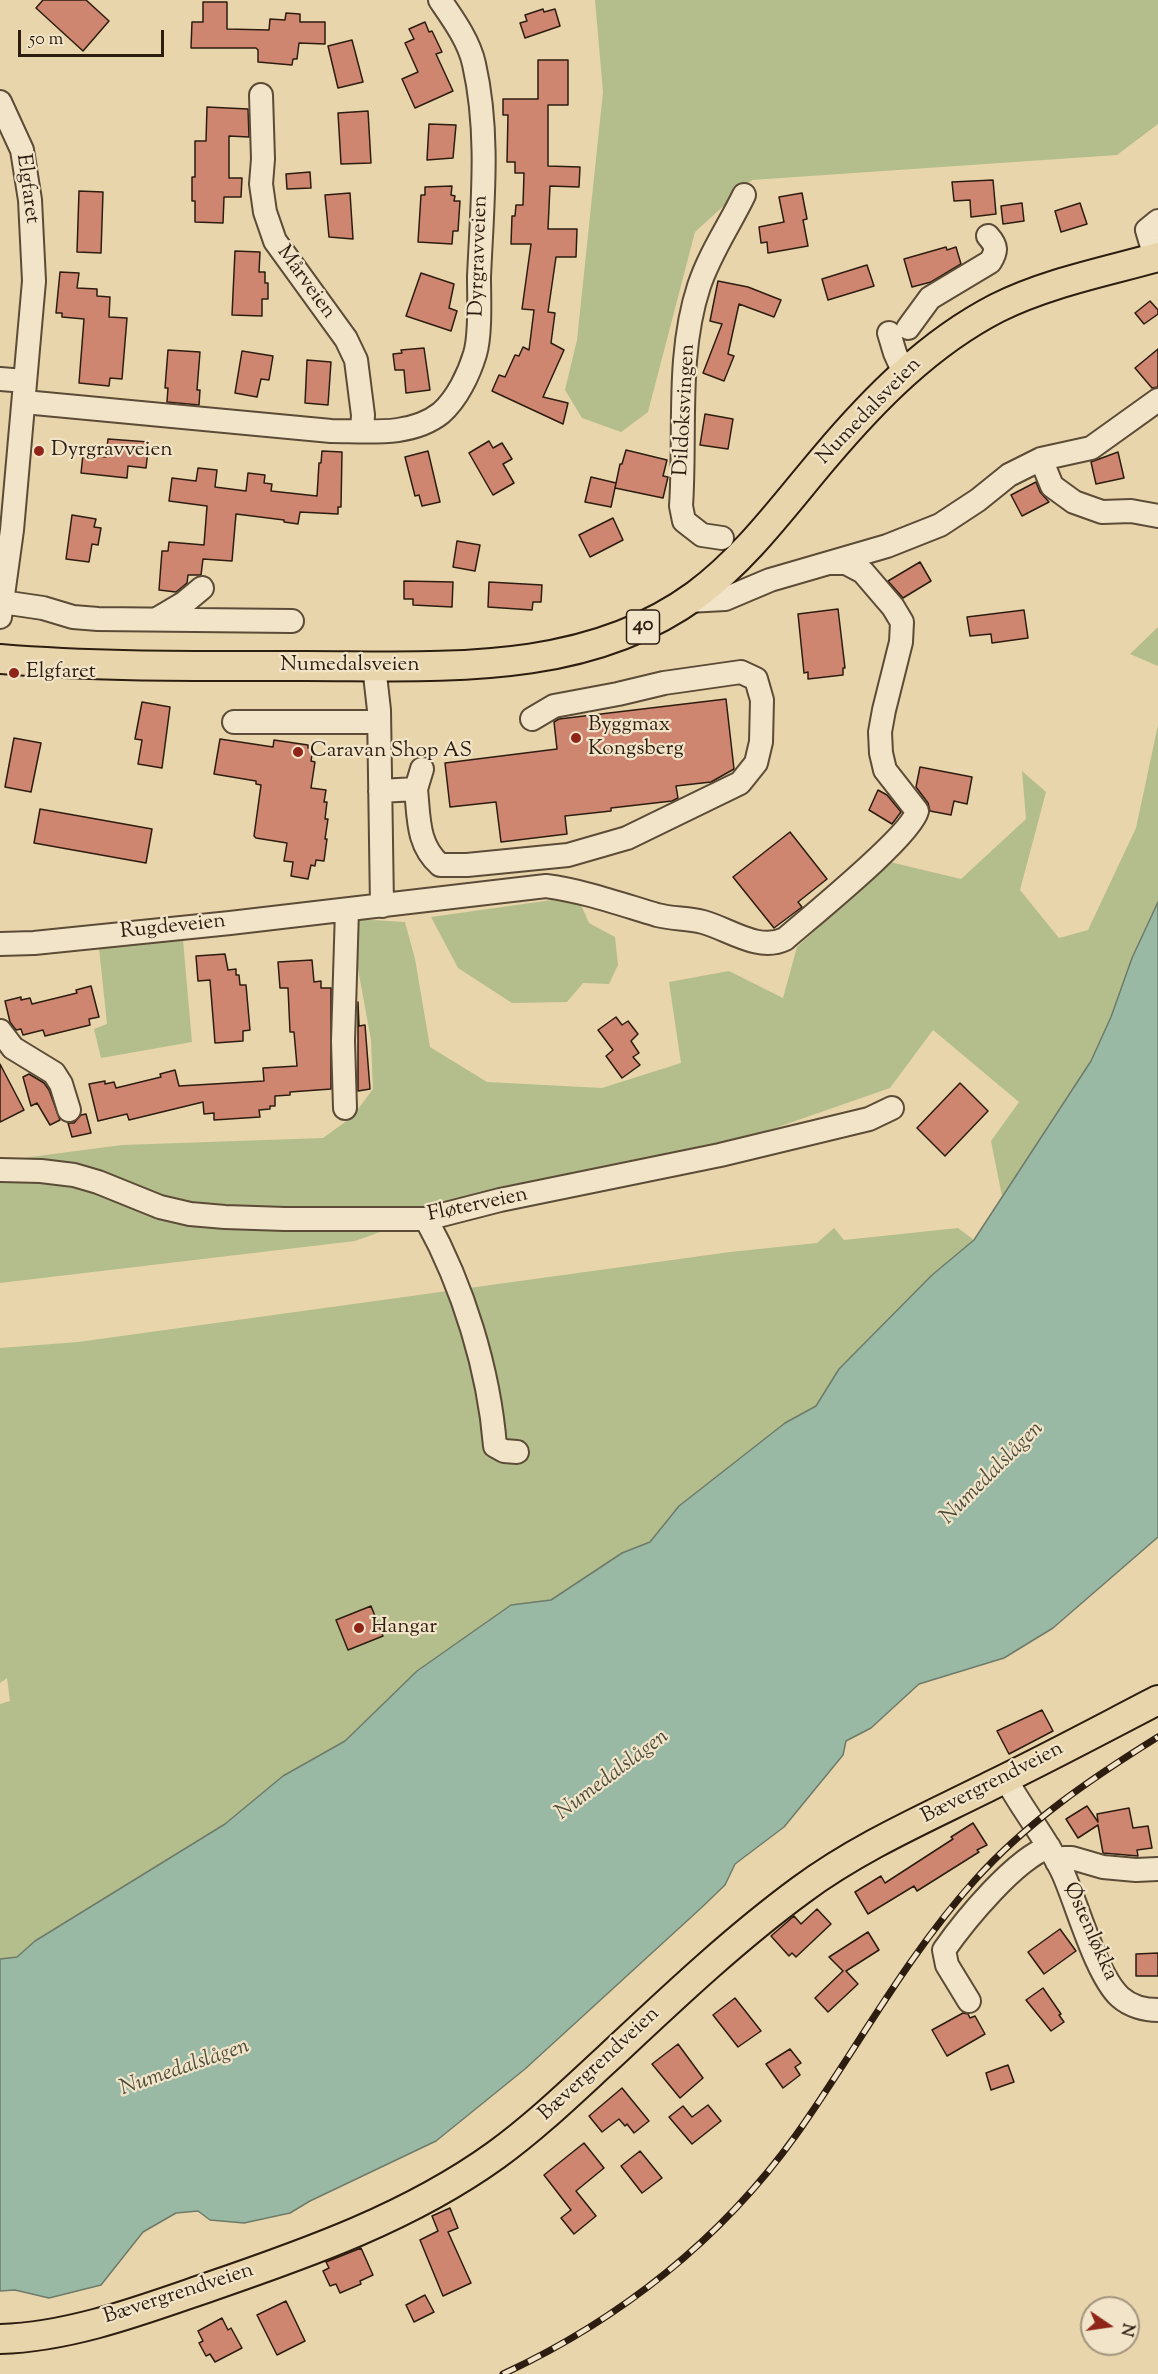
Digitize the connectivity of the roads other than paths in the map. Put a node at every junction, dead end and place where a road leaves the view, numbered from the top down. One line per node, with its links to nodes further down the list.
1 (440, 0): 12 (street, Dyrgravveien)
2 (261, 95): 12 (street, Mårveien)
3 (0, 102): 10 (street, Elgfaret)
4 (744, 195): 16 (street, Dildoksvingen)
5 (1158, 221): 7 (street)
6 (988, 236): 8 (street)
7 (1156, 257): 8 (main road, Numedalsveien / 40)
8 (904, 373): 19 (main road, Numedalsveien / 40)
9 (0, 379): 10 (street, Dyrgravveien)
10 (24, 391): 12 (street, Dyrgravveien); 14 (street, Elgfaret)
11 (1158, 400): 13 (street, Numedalsveien)
12 (362, 431)
13 (1041, 459): 15 (street); 17 (street, Numedalsveien)
14 (9, 461): 20 (street, Elgfaret)
15 (1158, 516)
16 (722, 538)
17 (830, 563): 19 (street, Numedalsveien); 29 (street, Numedalsveien)
18 (202, 588): 21 (street)
19 (688, 601): 24 (main road, Numedalsveien / 40)
20 (1, 610): 21 (street, Elgfaret)
21 (155, 620): 22 (street, Elgfaret)
22 (292, 621)
23 (0, 659): 24 (main road, Numedalsveien / 40)
24 (374, 666): 27 (street)
25 (532, 719): 28 (street)
26 (234, 722): 27 (street)
27 (379, 722): 28 (street)
28 (380, 791): 30 (street)
29 (916, 807): 30 (street, Rugdeveien)
30 (382, 906): 31 (street, Rugdeveien)
31 (347, 910): 32 (street, Rugdeveien); 34 (street)
32 (0, 944)
33 (0, 1031): 36 (street)
34 (345, 1108)
35 (892, 1108): 38 (street, Fløterveien)
36 (69, 1110)
37 (0, 1170): 38 (street, Fløterveien)
38 (426, 1219): 39 (street)
39 (517, 1452)
40 (1158, 1700): 41 (main road, Bævergrendveien)
41 (1006, 1779): 42 (street, Østenløkka); 46 (main road, Bævergrendveien)
42 (1053, 1855): 43 (street, Østenløkka); 44 (street); 45 (street, Østenløkka)
43 (1158, 1869)
44 (969, 2001)
45 (1158, 2010)
46 (0, 2339)

